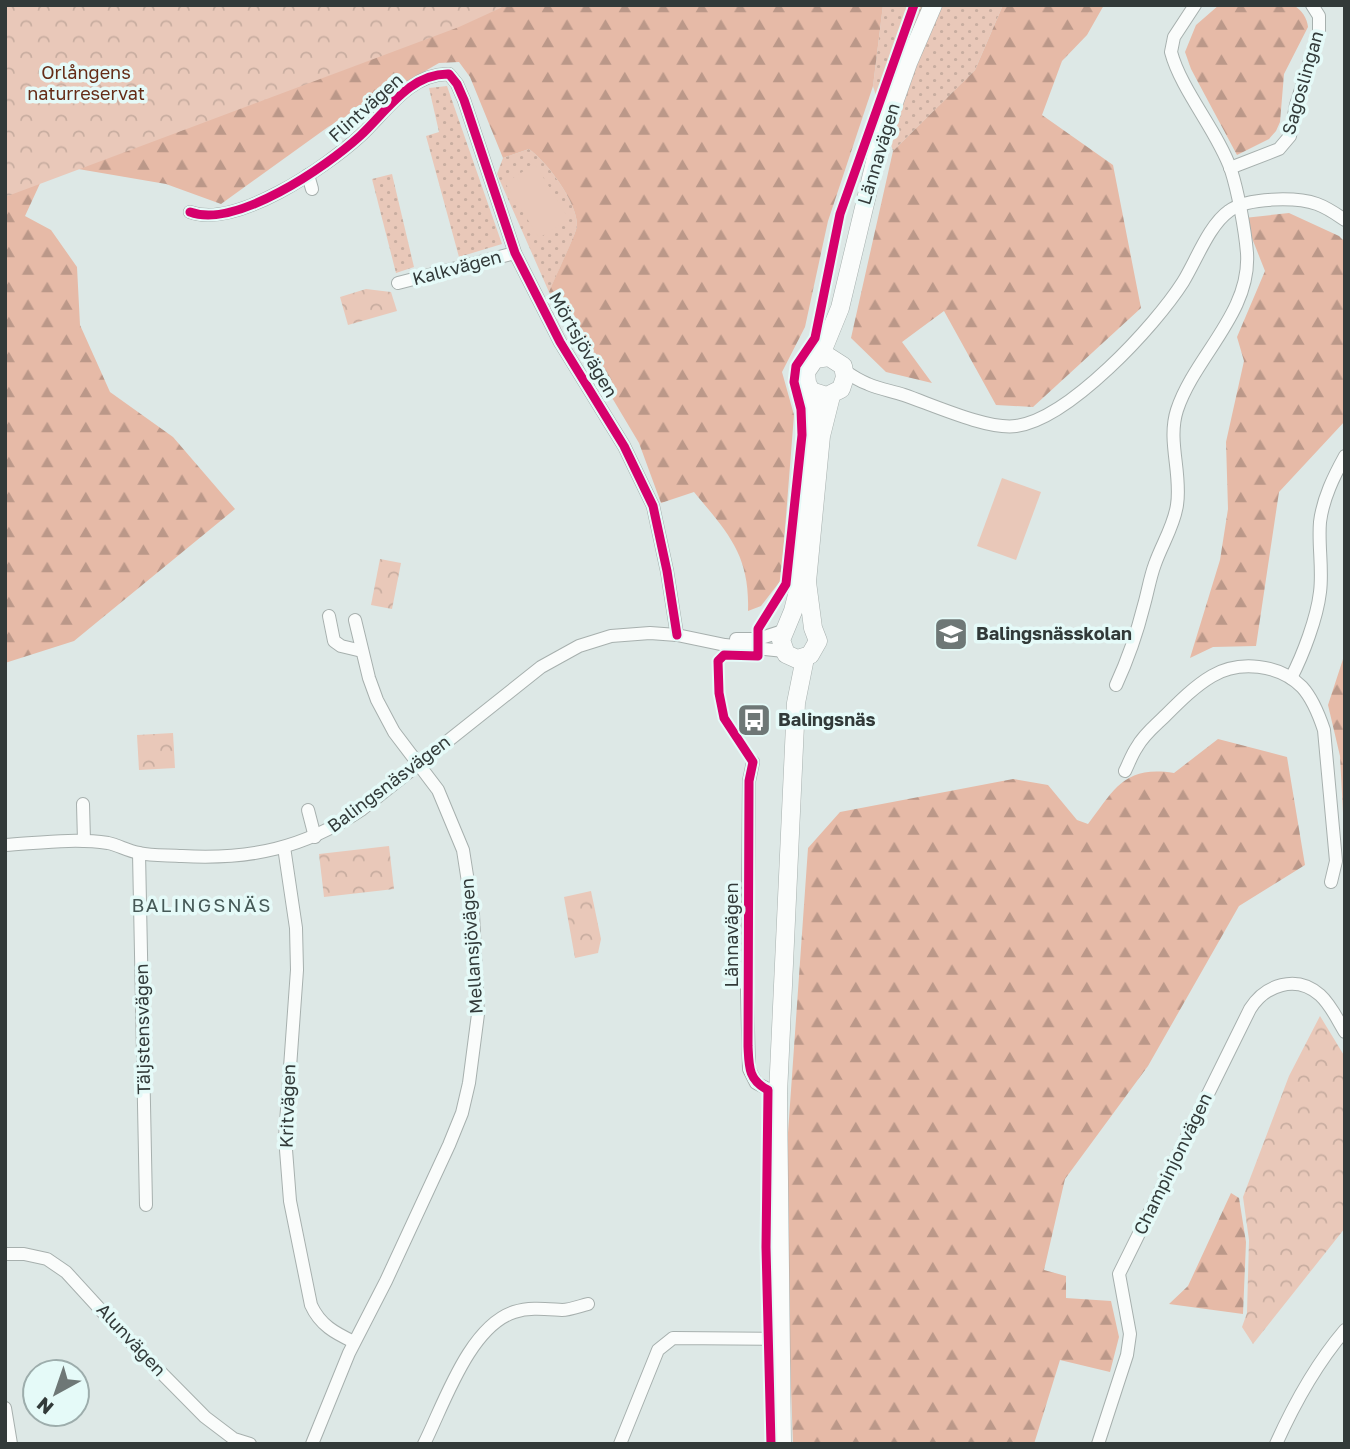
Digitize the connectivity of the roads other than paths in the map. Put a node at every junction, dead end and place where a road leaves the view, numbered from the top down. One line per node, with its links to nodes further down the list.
1 (933, 5): 13 (main road, Lännavägen)
2 (1195, 5): 5 (street)
3 (1312, 5): 5 (street, Sagoslingan)
4 (449, 74): 6 (street, Flintvägen); 11 (street, Mörtsjövägen)
5 (1230, 168): 8 (street)
6 (308, 175): 7 (street); 9 (street, Flintvägen)
7 (312, 188)
8 (1239, 205): 10 (street); 16 (street); 29 (street)
9 (190, 212)
10 (1345, 220)
11 (515, 253): 12 (street, Kalkvägen); 24 (street, Mörtsjövägen)
12 (398, 283)
13 (840, 308): 14 (main road, Lännavägen); 15 (main road, Lännavägen)
14 (820, 357): 15 (main road); 17 (main road, Lännavägen)
15 (842, 366): 16 (street); 18 (main road, Lännavägen)
16 (870, 385): 18 (street)
17 (811, 391): 18 (main road); 22 (main road, Lännavägen)
18 (834, 394): 23 (main road, Lännavägen)
19 (1345, 456): 28 (street)
20 (329, 616): 26 (street)
21 (355, 620): 26 (street, Mellansjövägen)
22 (785, 628): 23 (main road); 25 (street, Balingsnäsvägen); 27 (main road, Lännavägen)
23 (813, 628): 27 (main road, Lännavägen)
24 (677, 635): 25 (street, Balingsnäsvägen); 31 (street, Balingsnäsvägen)
25 (705, 641): 27 (street, Balingsnäsvägen)
26 (362, 651): 31 (street, Mellansjövägen)
27 (793, 655): 42 (main road, Lännavägen)
28 (1291, 678): 32 (street); 40 (street)
29 (1116, 685)
30 (753, 762): 42 (street, Lännavägen)
31 (418, 764): 35 (street, Balingsnäsvägen); 48 (street, Mellansjövägen)
32 (1125, 771)
33 (83, 804): 36 (street)
34 (308, 810): 35 (street)
35 (315, 836): 38 (street, Balingsnäsvägen)
36 (84, 841): 37 (street, Balingsnäsvägen); 39 (street, Balingsnäsvägen)
37 (5, 845)
38 (284, 847): 39 (street, Balingsnäsvägen); 48 (street, Kritvägen)
39 (139, 853): 43 (street, Täljstensvägen)
40 (1331, 882)
41 (1345, 1032): 56 (street, Champinjonvägen)
42 (778, 1094): 47 (main road, Lännavägen)
43 (146, 1205)
44 (5, 1254): 52 (street, Alunvägen)
45 (588, 1304): 53 (street)
46 (1345, 1330): 57 (street)
47 (779, 1339): 54 (street); 55 (main road, Lännavägen)
48 (354, 1342): 50 (street, Mellansjövägen)
49 (5, 1408): 51 (street)
50 (309, 1443)
51 (11, 1444)
52 (250, 1444)
53 (424, 1444)
54 (620, 1444)
55 (782, 1444)
56 (1098, 1444)
57 (1276, 1444)

